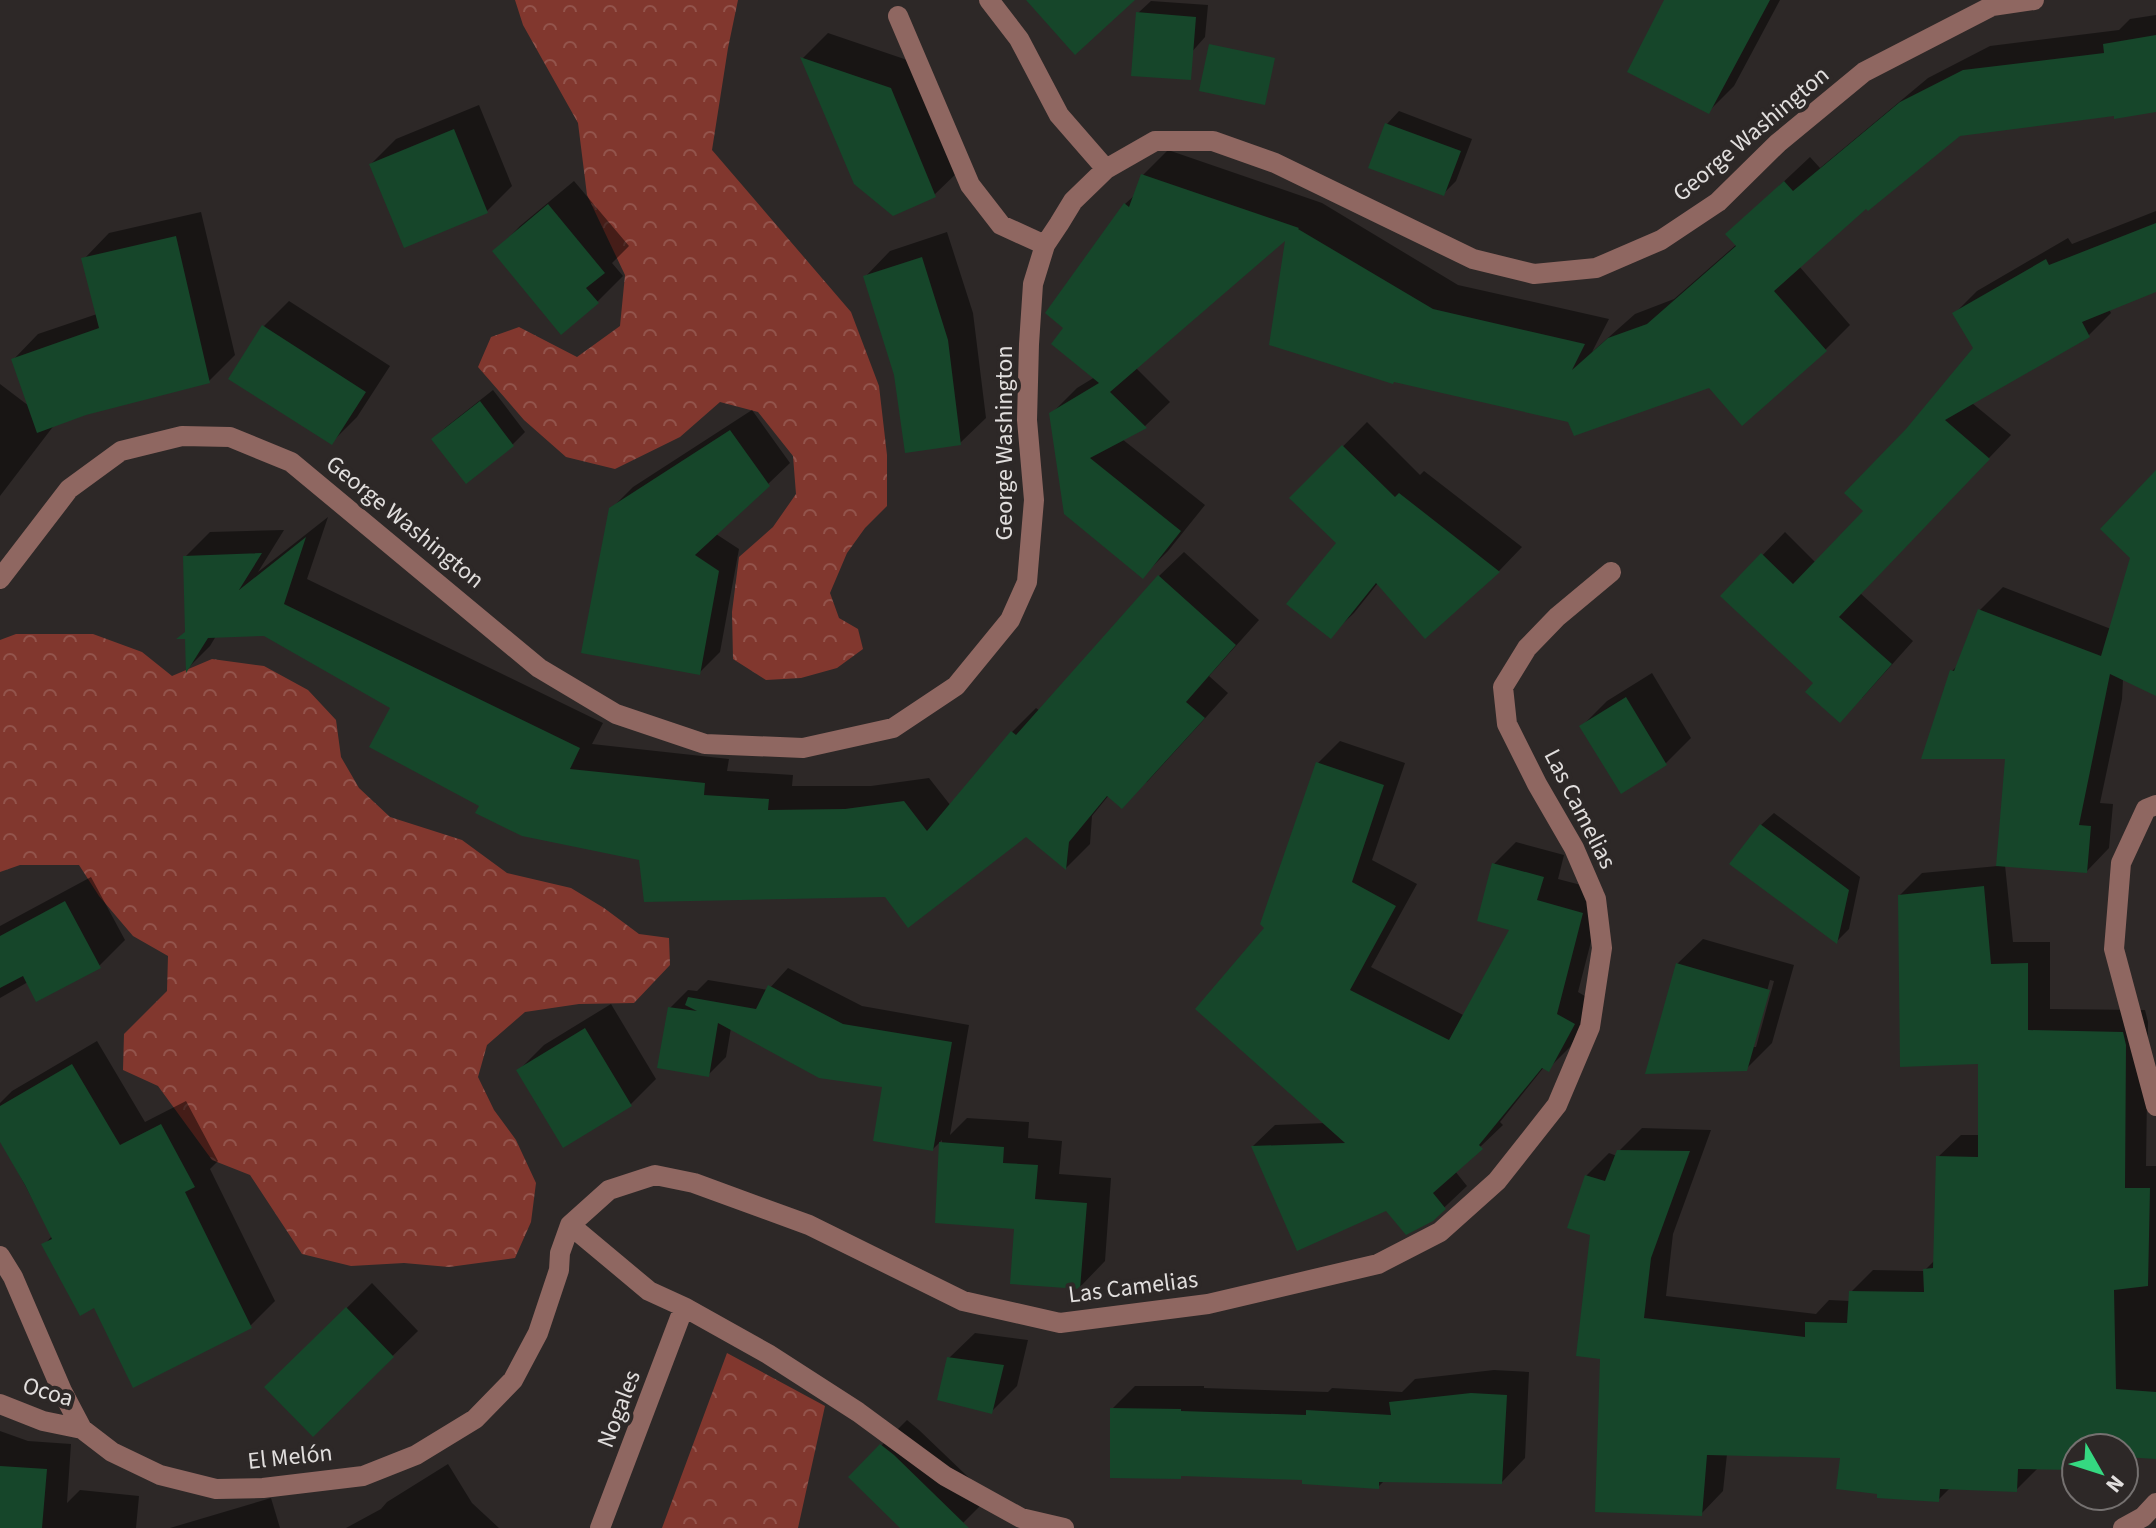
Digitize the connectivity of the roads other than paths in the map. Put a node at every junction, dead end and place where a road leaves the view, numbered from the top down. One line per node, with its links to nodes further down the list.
1 (989, 0): 4 (street)
2 (2034, 0): 4 (street, George Washington)
3 (898, 16): 5 (street)
4 (1106, 169): 5 (street, George Washington)
5 (1045, 245): 7 (street, George Washington)
6 (1611, 572): 10 (street, Las Camelias)
7 (0, 579)
8 (2156, 805): 9 (street)
9 (2156, 1106)
10 (570, 1225): 12 (street); 14 (street, El Melón)
11 (0, 1256): 14 (street, El Melón)
12 (684, 1307): 16 (street, Nogales); 17 (street)
13 (0, 1404): 14 (street, Ocoa)
14 (82, 1429)
15 (2156, 1503): 18 (street)
16 (600, 1528)
17 (1064, 1528)
18 (2123, 1528)

